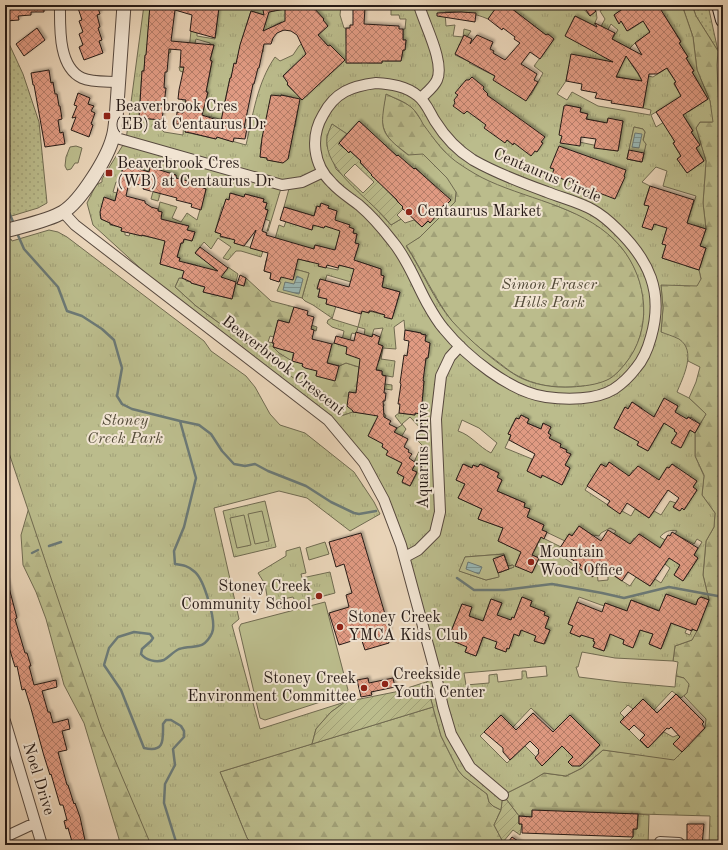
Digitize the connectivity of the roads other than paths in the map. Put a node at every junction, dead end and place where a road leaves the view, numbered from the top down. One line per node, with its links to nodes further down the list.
1 (60, 5): 6 (street)
2 (124, 5): 6 (street)
3 (419, 5): 7 (street)
4 (719, 5): 5 (main road)
5 (723, 20)
6 (119, 82): 8 (street)
7 (421, 98): 9 (street, Centaurus Circle); 12 (street, Centaurus Circle)
8 (113, 137): 9 (street); 10 (street)
9 (323, 172): 12 (street, Centaurus Circle)
10 (63, 212): 11 (street); 13 (street, Beaverbrook Crescent)
11 (6, 230)
12 (460, 346): 13 (street, Aquarius Drive)
13 (405, 557): 15 (street, Beaverbrook Crescent)
14 (5, 721): 16 (street, Noel Drive)
15 (503, 795)
16 (36, 823): 17 (street); 20 (street, Noel Drive)
17 (5, 836)
18 (660, 842): 19 (street)
19 (680, 843)
20 (42, 845)

